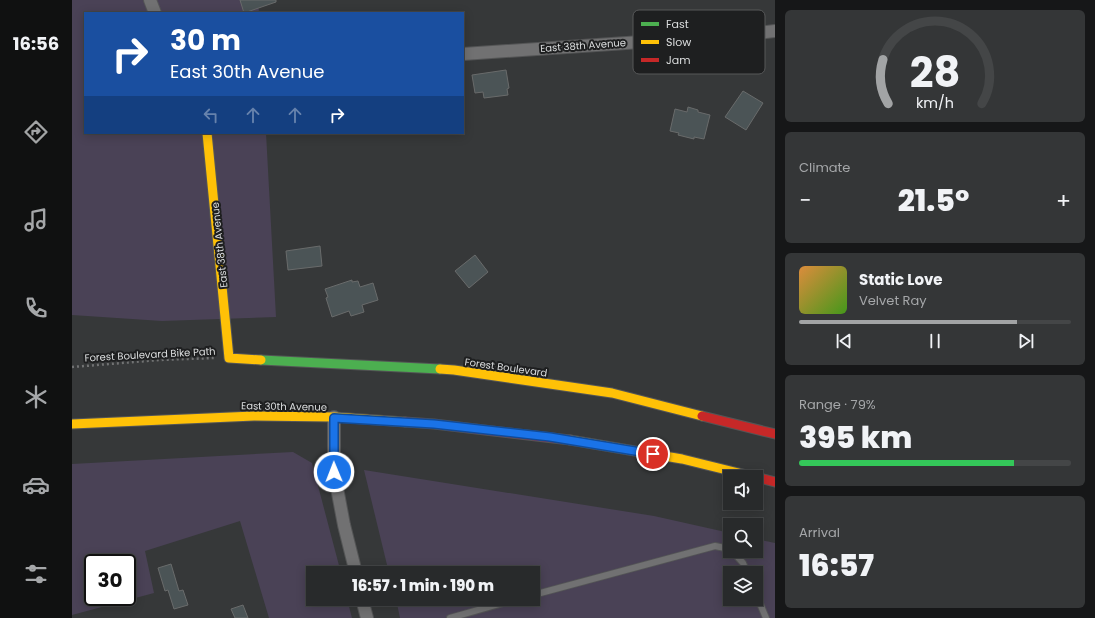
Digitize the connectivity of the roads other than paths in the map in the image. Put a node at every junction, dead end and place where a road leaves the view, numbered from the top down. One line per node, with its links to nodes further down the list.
1 (150, 0): 2 (street)
2 (155, 12)
3 (775, 31): 4 (street, East 38th Avenue)
4 (765, 32)
5 (633, 42): 6 (street, East 38th Avenue)
6 (464, 54)
7 (207, 134): 8 (street, East 38th Avenue)
8 (229, 358): 11 (street, Forest Boulevard)
9 (334, 418): 10 (street, East 30th Avenue); 12 (street, East 30th Avenue); 17 (street)
10 (72, 424)
11 (775, 434)
12 (727, 470)
13 (763, 479): 14 (street, East 30th Avenue)
14 (775, 482)
15 (723, 548): 19 (lane)
16 (738, 558): 18 (lane)
17 (354, 566)
18 (744, 566)
19 (540, 593)
20 (364, 606): 23 (street)
21 (492, 606): 24 (lane)
22 (761, 606): 25 (lane)
23 (367, 618)
24 (450, 618)
25 (766, 618)

